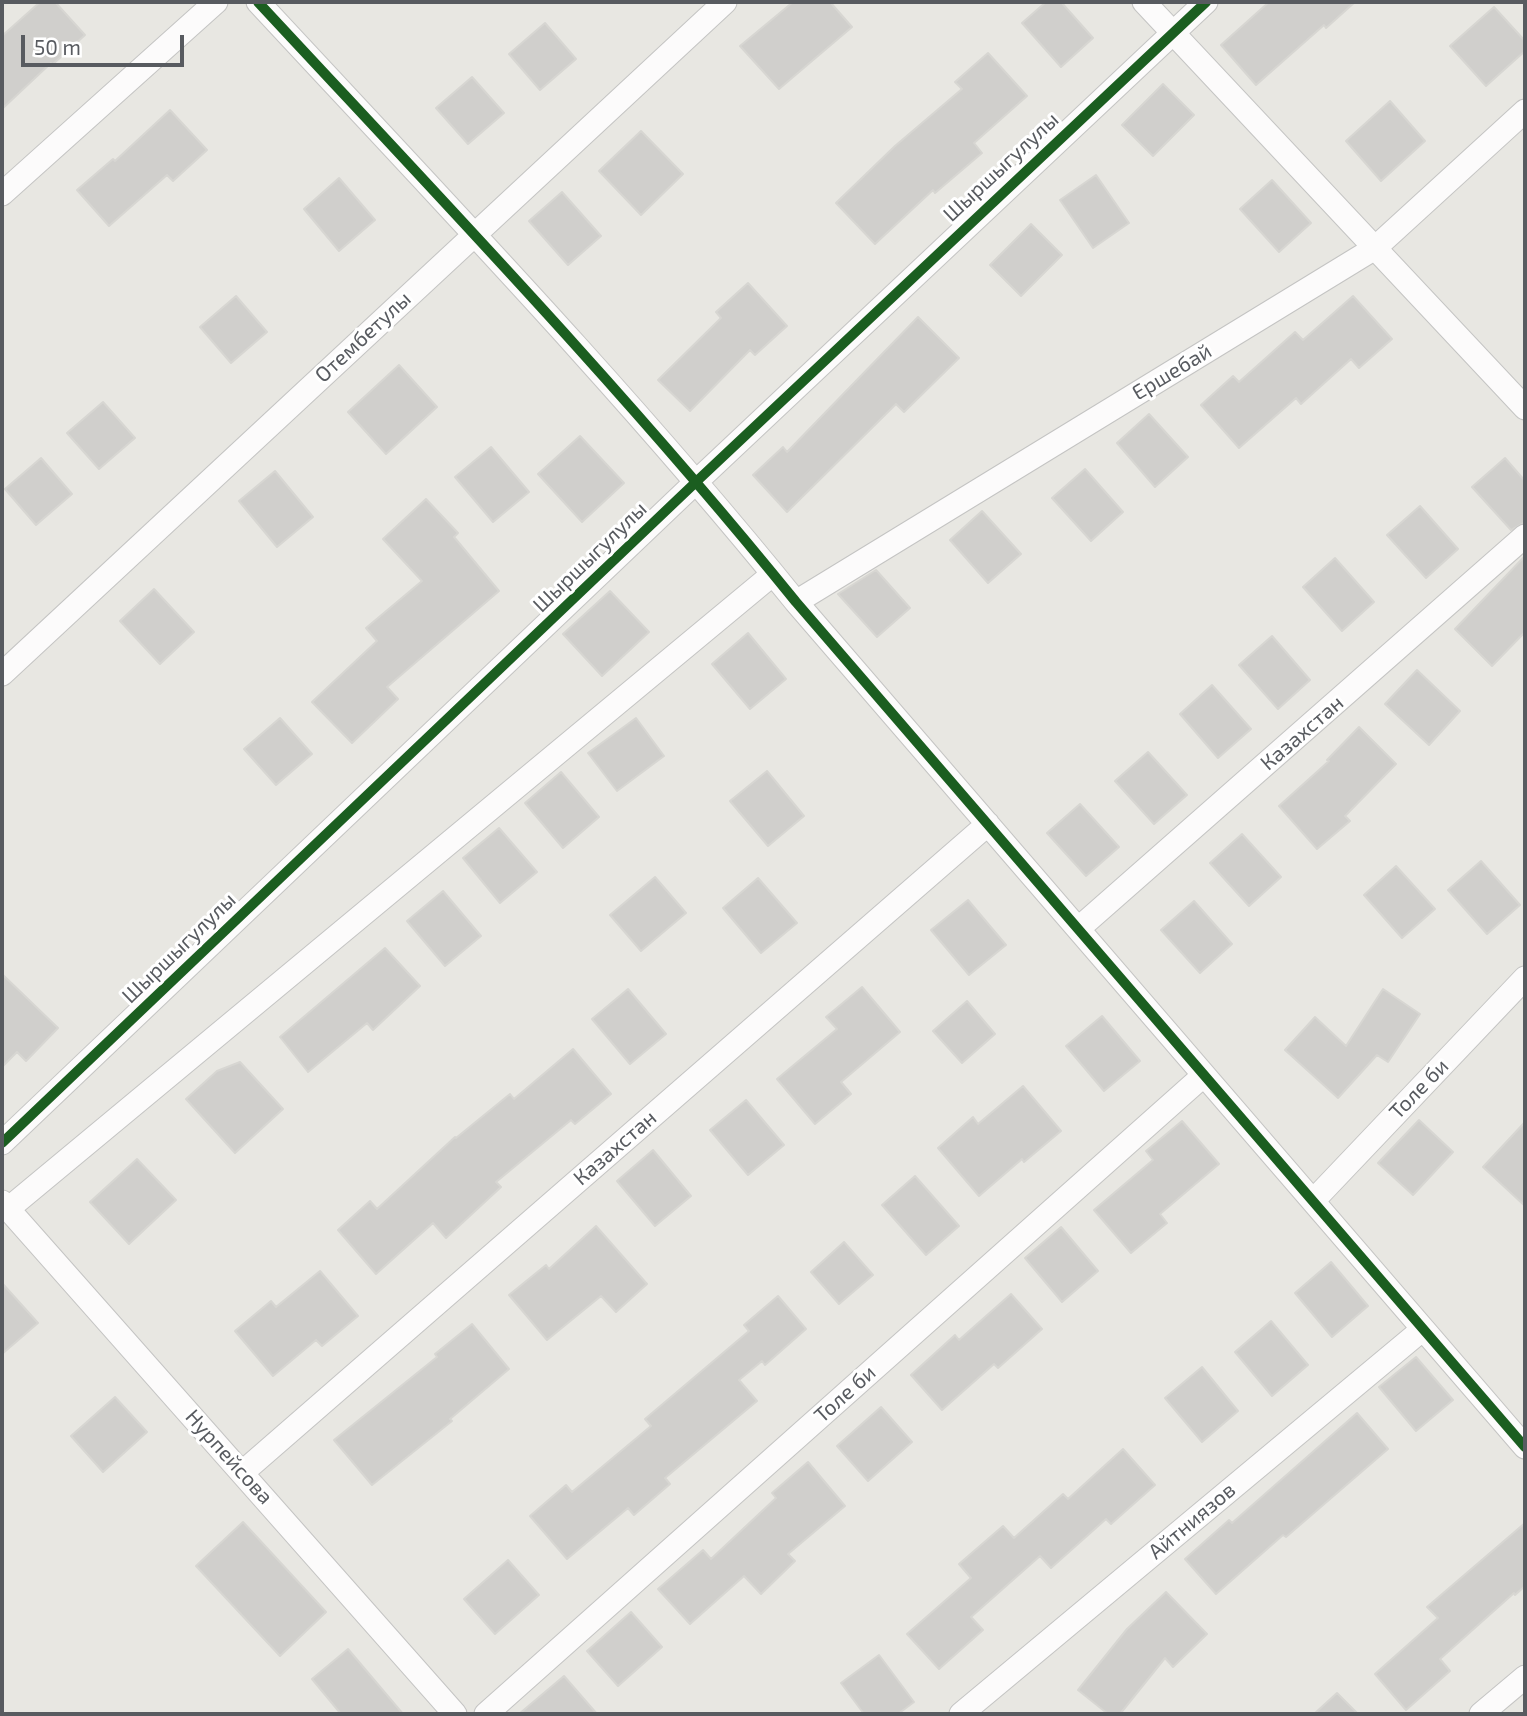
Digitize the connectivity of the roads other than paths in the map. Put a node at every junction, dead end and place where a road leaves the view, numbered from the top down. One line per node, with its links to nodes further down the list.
1 (216, 2): 8 (street)
2 (258, 2): 9 (street)
3 (725, 2): 9 (street, Отембетулы)
4 (1143, 2): 6 (street)
5 (1206, 2): 6 (street, Шыршыгулулы)
6 (1172, 33): 10 (street); 12 (street, Шыршыгулулы)
7 (1525, 111): 10 (street, Ершебай)
8 (2, 194)
9 (473, 234): 12 (street); 16 (street, Отембетулы)
10 (1374, 248): 11 (street); 15 (street, Ершебай)
11 (1525, 408)
12 (697, 481): 14 (street); 21 (street, Шыршыгулулы)
13 (1525, 536): 18 (street, Казахстан)
14 (774, 574): 15 (street); 23 (street)
15 (796, 602): 17 (street)
16 (2, 674)
17 (988, 824): 18 (street); 26 (street, Казахстан)
18 (1078, 929): 20 (street)
19 (1525, 978): 22 (street, Толе би)
20 (1204, 1074): 22 (street); 29 (street, Толе би)
21 (2, 1143)
22 (1313, 1201): 24 (street)
23 (5, 1205): 26 (street, Нурпейсова)
24 (1423, 1329): 25 (street); 30 (street, Айтниязов)
25 (1524, 1444)
26 (243, 1472): 28 (street, Нурпейсова)
27 (1525, 1677): 31 (street)
28 (456, 1714)
29 (486, 1714)
30 (961, 1714)
31 (1481, 1714)

